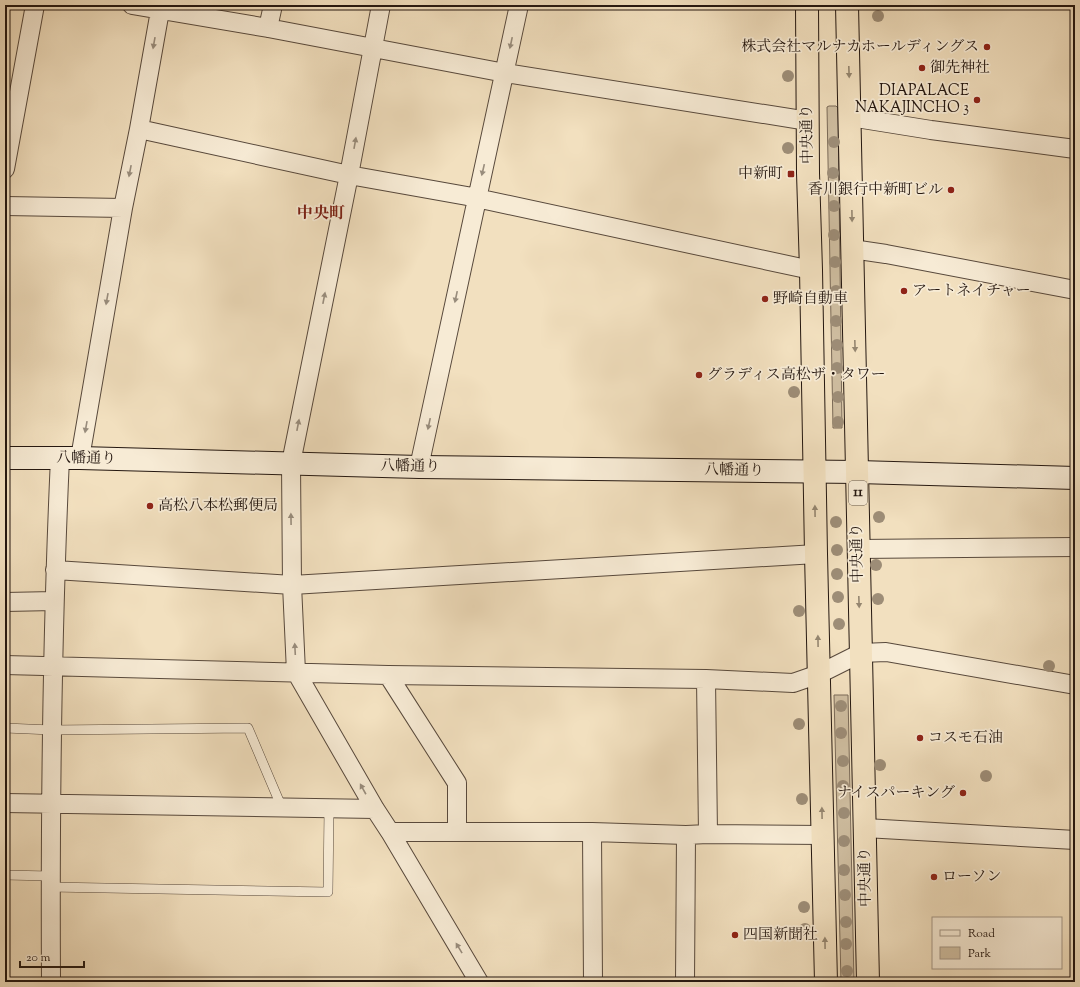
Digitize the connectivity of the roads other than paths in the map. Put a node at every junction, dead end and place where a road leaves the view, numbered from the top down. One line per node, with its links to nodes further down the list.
1 (35, 5): 15 (street)
2 (132, 5): 8 (street)
3 (273, 5): 9 (street)
4 (381, 5): 10 (street)
5 (519, 5): 11 (street, one-way to 11)
6 (807, 5): 13 (highway, 中央通り)
7 (847, 5): 12 (highway, 中央通り / 11, one-way to 12)
8 (160, 7): 9 (street); 14 (street, one-way to 14)
9 (268, 28): 10 (street)
10 (372, 48): 11 (street); 18 (street, one-way to 10)
11 (505, 73): 13 (street); 19 (street, one-way to 19)
12 (850, 117): 16 (street); 22 (highway, 中央通り / 11, one-way to 22)
13 (808, 121): 23 (highway, 中央通り)
14 (139, 129): 18 (street); 21 (street, one-way to 21)
15 (7, 145): 17 (street)
16 (1075, 150)
17 (5, 169)
18 (349, 175): 19 (street); 27 (street, one-way to 18)
19 (477, 199): 23 (street); 28 (street, one-way to 28)
20 (5, 206): 21 (street)
21 (123, 208): 26 (street, one-way to 26)
22 (852, 249): 24 (street); 30 (highway, 中央通り / 11, one-way to 30)
23 (811, 270): 29 (highway, 中央通り)
24 (1075, 290)
25 (5, 458): 26 (street, 八幡通り)
26 (70, 458): 27 (street, 八幡通り); 35 (street)
27 (291, 464): 28 (street, 八幡通り); 36 (street, one-way to 27)
28 (419, 467): 29 (street, 八幡通り)
29 (815, 472): 30 (street, 八幡通り); 34 (highway, 中央通り, one-way to 29)
30 (858, 472): 31 (street, 八幡通り); 33 (highway, 中央通り / 11)
31 (1075, 478)
32 (1075, 547): 33 (street)
33 (858, 549): 39 (highway, 中央通り / 11, one-way to 39)
34 (816, 554): 36 (street); 43 (highway, 中央通り, one-way to 34)
35 (55, 570): 36 (street); 37 (street)
36 (292, 585): 42 (street, one-way to 36)
37 (54, 601): 38 (street); 41 (street)
38 (5, 602)
39 (861, 653): 43 (street); 46 (street); 54 (highway, 中央通り / 11)
40 (5, 665): 41 (street)
41 (52, 667): 42 (street); 48 (street)
42 (296, 672): 44 (street); 53 (street, one-way to 42)
43 (819, 674): 45 (street); 59 (highway, 中央通り, one-way to 43)
44 (388, 675): 45 (street); 56 (street)
45 (706, 679): 58 (street)
46 (1075, 685)
47 (5, 728): 48 (lane)
48 (52, 730): 50 (street); 51 (lane)
49 (5, 803): 50 (street)
50 (52, 804): 51 (street); 63 (street)
51 (282, 808): 52 (street)
52 (329, 809): 53 (street); 63 (lane)
53 (375, 809): 55 (street)
54 (865, 828): 61 (street); 69 (highway, 中央通り / 11)
55 (390, 832): 56 (street); 65 (street, one-way to 55)
56 (457, 832): 57 (street)
57 (592, 832): 60 (street); 66 (street)
58 (708, 834): 59 (street); 60 (street)
59 (823, 835): 68 (highway, 中央通り, one-way to 59)
60 (686, 836): 67 (street)
61 (1075, 840)
62 (5, 875): 63 (lane)
63 (50, 881): 64 (street)
64 (51, 982)
65 (479, 982)
66 (594, 982)
67 (685, 982)
68 (826, 982)
69 (868, 982)

